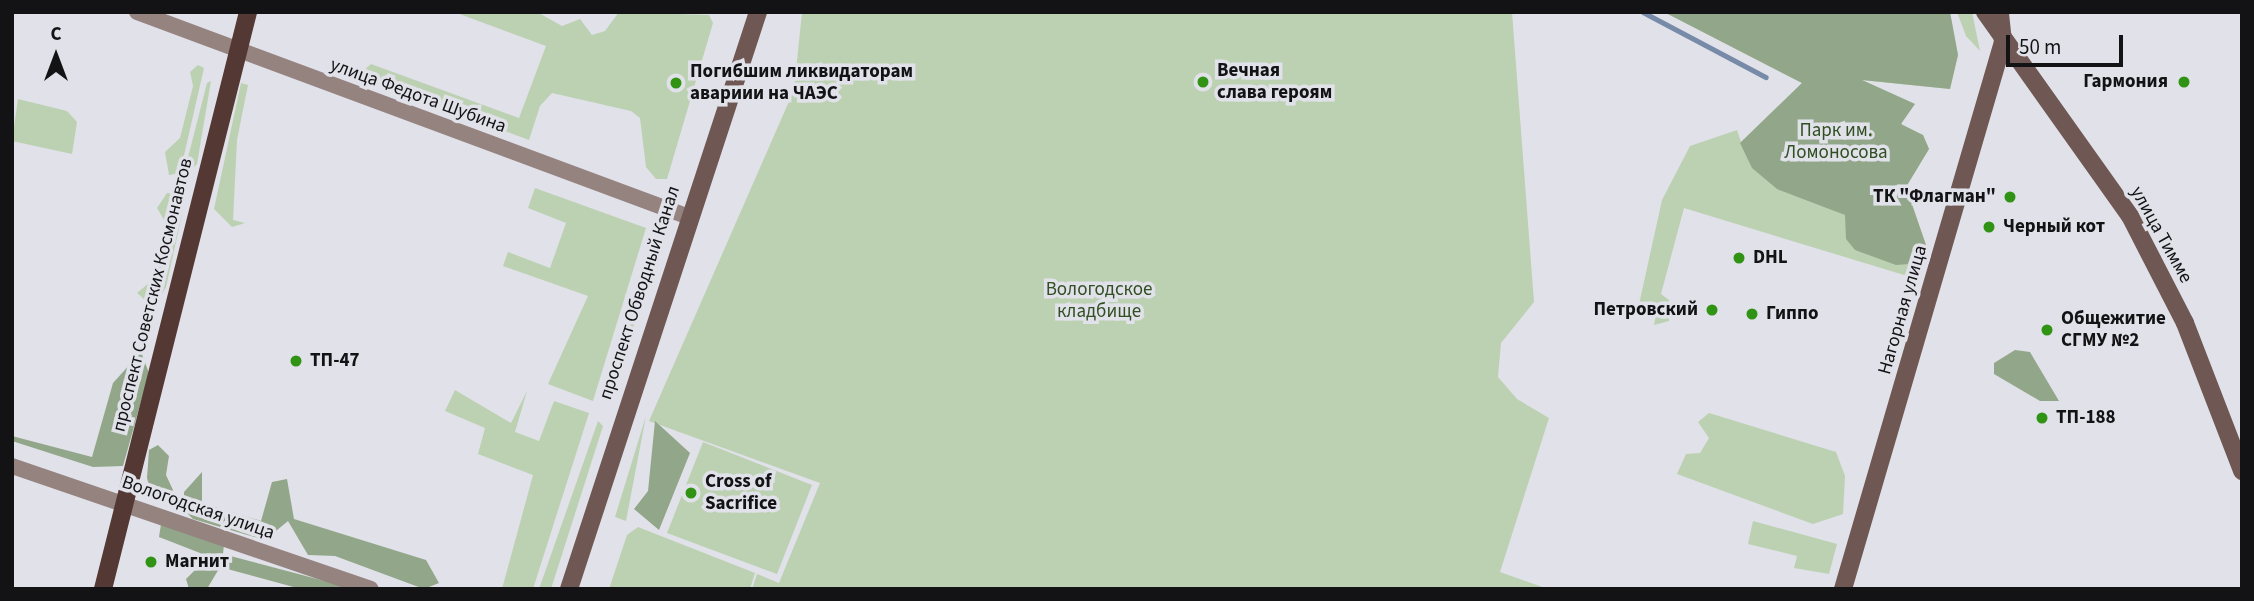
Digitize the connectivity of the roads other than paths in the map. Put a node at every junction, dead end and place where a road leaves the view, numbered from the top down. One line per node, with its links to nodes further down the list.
1 (137, 12): 7 (street, улица Федота Шубина)
2 (248, 12): 7 (main road, проспект Советских Космонавтов)
3 (1985, 12): 6 (main road, улица Тимме)
4 (2000, 12): 6 (main road, улица Тимме)
5 (754, 13): 8 (main road, проспект Обводный Канал)
6 (2003, 42): 10 (main road, улица Тимме); 15 (main road, Нагорная улица)
7 (238, 50): 8 (street, улица Федота Шубина); 11 (main road, проспект Советских Космонавтов)
8 (686, 216): 14 (main road, проспект Обводный Канал)
9 (12, 466): 11 (street, Вологодская улица)
10 (2242, 471)
11 (124, 504): 12 (main road, проспект Советских Космонавтов); 13 (street, Вологодская улица)
12 (103, 589)
13 (371, 589)
14 (569, 589)
15 (1843, 589)

